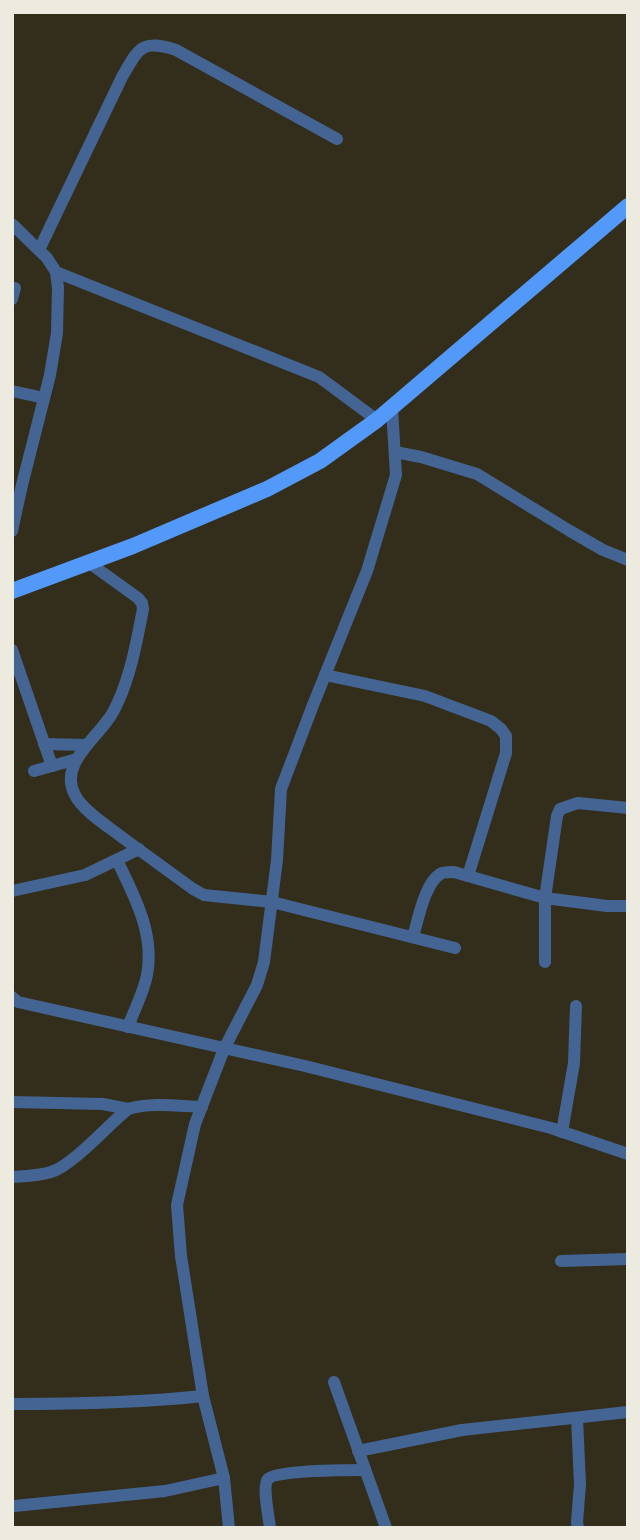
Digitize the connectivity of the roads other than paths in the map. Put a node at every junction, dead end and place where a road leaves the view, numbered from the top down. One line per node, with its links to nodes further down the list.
1 (337, 139): 4 (street)
2 (628, 206): 8 (main road)
3 (12, 224): 4 (street)
4 (39, 250): 5 (street)
5 (56, 272): 7 (street); 9 (street)
6 (12, 391): 7 (street)
7 (44, 398): 11 (street)
8 (392, 408): 9 (main road); 10 (street)
9 (377, 420): 13 (main road)
10 (395, 452): 12 (street); 16 (street)
11 (12, 531)
12 (628, 561)
13 (88, 562): 14 (main road); 18 (street)
14 (12, 591)
15 (12, 650): 17 (street)
16 (325, 675): 25 (street); 28 (street)
17 (44, 744): 18 (street); 20 (street)
18 (87, 745): 19 (street)
19 (77, 759): 20 (street); 23 (street)
20 (52, 766): 21 (street)
21 (34, 771)
22 (628, 808): 27 (street)
23 (139, 849): 24 (street); 28 (street)
24 (117, 860): 26 (street); 35 (street)
25 (468, 876): 27 (street); 30 (street)
26 (12, 891)
27 (545, 898): 29 (street); 32 (street)
28 (272, 902): 30 (street); 36 (street)
29 (628, 906)
30 (413, 937): 31 (street)
31 (455, 948)
32 (545, 962)
33 (12, 997): 35 (street)
34 (576, 1006): 40 (street)
35 (128, 1027): 36 (street)
36 (224, 1049): 38 (street); 40 (street)
37 (12, 1102): 39 (street)
38 (202, 1107): 39 (street); 46 (street)
39 (128, 1110): 42 (street)
40 (562, 1132): 41 (street)
41 (628, 1154)
42 (12, 1177)
43 (628, 1259): 44 (street)
44 (561, 1261)
45 (334, 1382): 50 (street)
46 (203, 1396): 47 (street); 52 (street)
47 (12, 1404)
48 (628, 1412): 49 (street)
49 (577, 1418): 50 (street); 57 (street)
50 (358, 1451): 51 (street)
51 (365, 1470): 55 (street); 56 (street)
52 (224, 1478): 53 (street); 54 (street)
53 (14, 1506)
54 (229, 1528)
55 (271, 1528)
56 (386, 1528)
57 (578, 1528)

